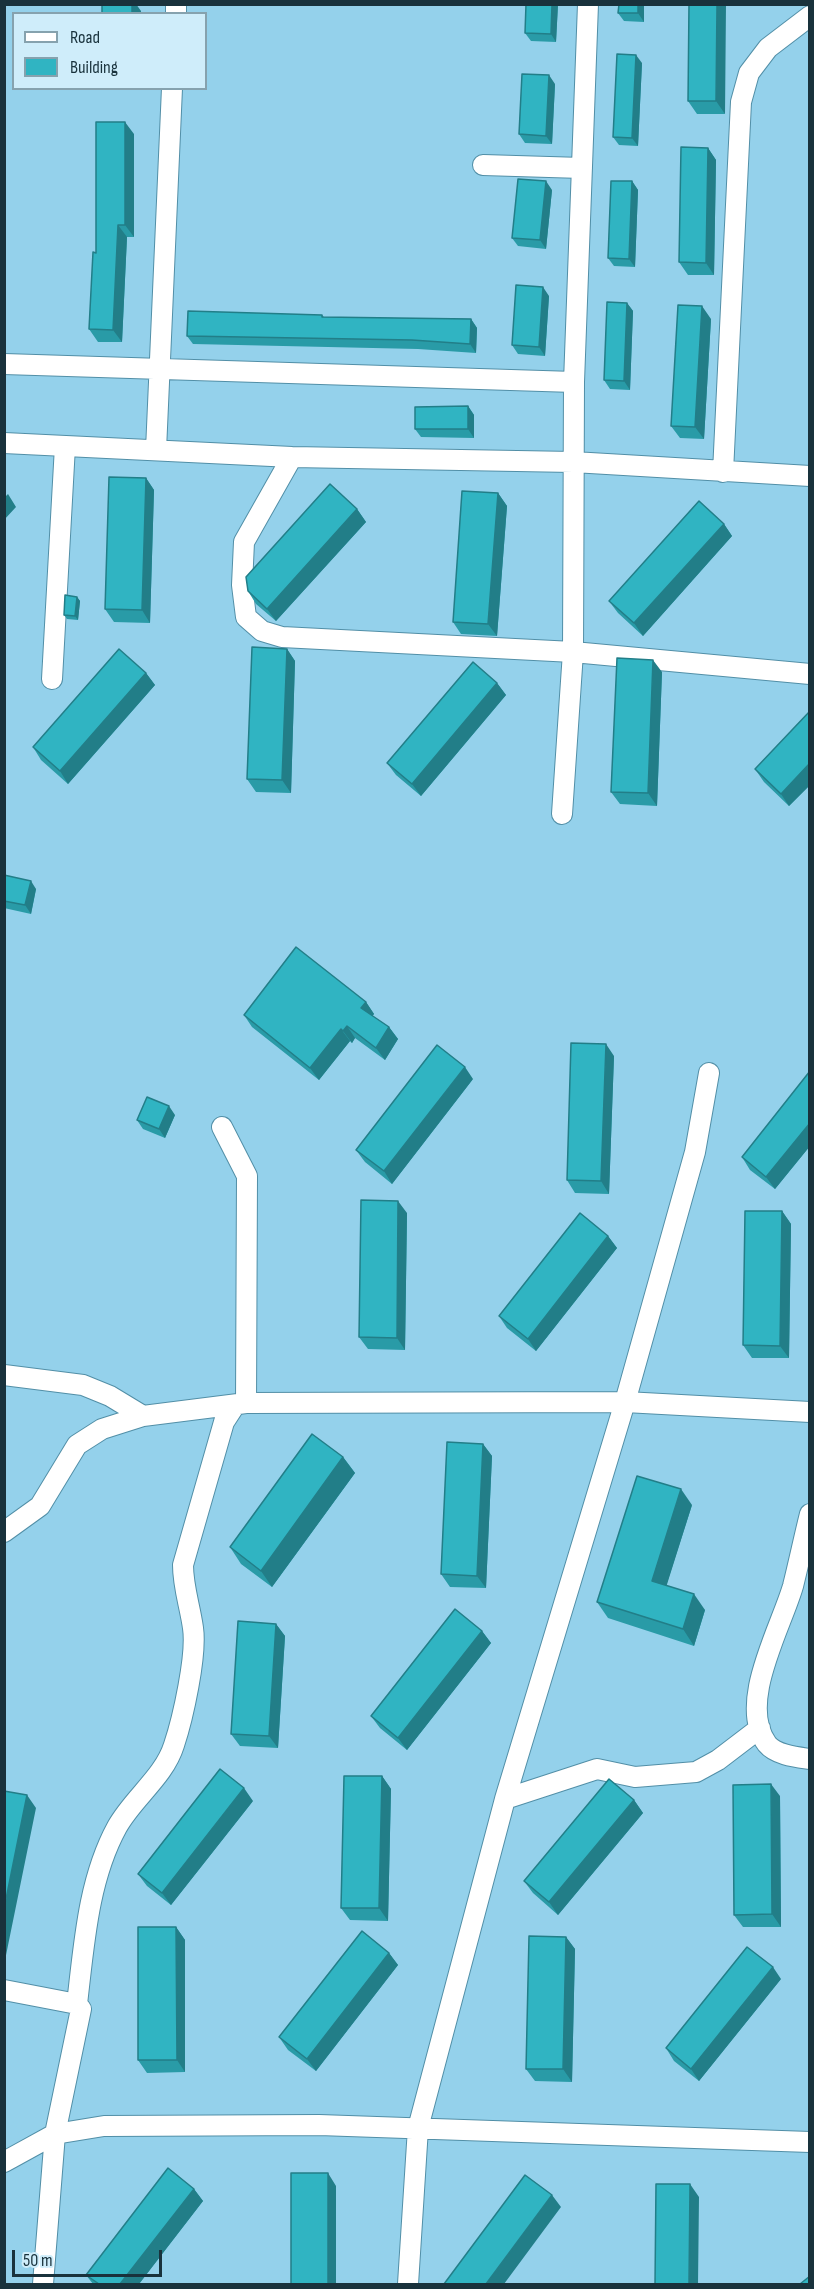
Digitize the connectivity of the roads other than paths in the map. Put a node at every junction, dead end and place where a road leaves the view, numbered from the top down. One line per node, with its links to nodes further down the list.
1 (588, 4): 5 (street)
2 (810, 16): 14 (street)
3 (172, 90): 7 (street)
4 (483, 165): 5 (street)
5 (582, 168): 8 (street)
6 (4, 364): 7 (street)
7 (158, 369): 8 (street); 11 (street)
8 (574, 382): 13 (street)
9 (4, 443): 10 (street)
10 (65, 446): 11 (street); 18 (street)
11 (156, 450): 12 (street)
12 (292, 457): 13 (street); 16 (street)
13 (573, 462): 14 (street); 16 (street)
14 (723, 472): 15 (street)
15 (810, 476)
16 (573, 652): 17 (street); 19 (street)
17 (810, 674)
18 (52, 679)
19 (562, 814)
20 (709, 1073): 23 (street)
21 (222, 1127): 24 (street)
22 (4, 1375): 26 (street)
23 (625, 1402): 24 (street); 25 (street); 31 (street)
24 (240, 1404): 26 (street); 33 (street)
25 (810, 1412)
26 (143, 1416): 28 (street)
27 (810, 1514): 29 (street)
28 (4, 1532)
29 (759, 1728): 30 (street); 31 (street)
30 (810, 1759)
31 (505, 1799): 34 (street)
32 (4, 1990): 33 (street)
33 (77, 2004): 35 (street)
34 (418, 2128): 35 (street); 36 (street); 39 (street)
35 (55, 2134): 37 (street); 38 (street)
36 (810, 2142)
37 (4, 2162)
38 (43, 2284)
39 (408, 2284)

